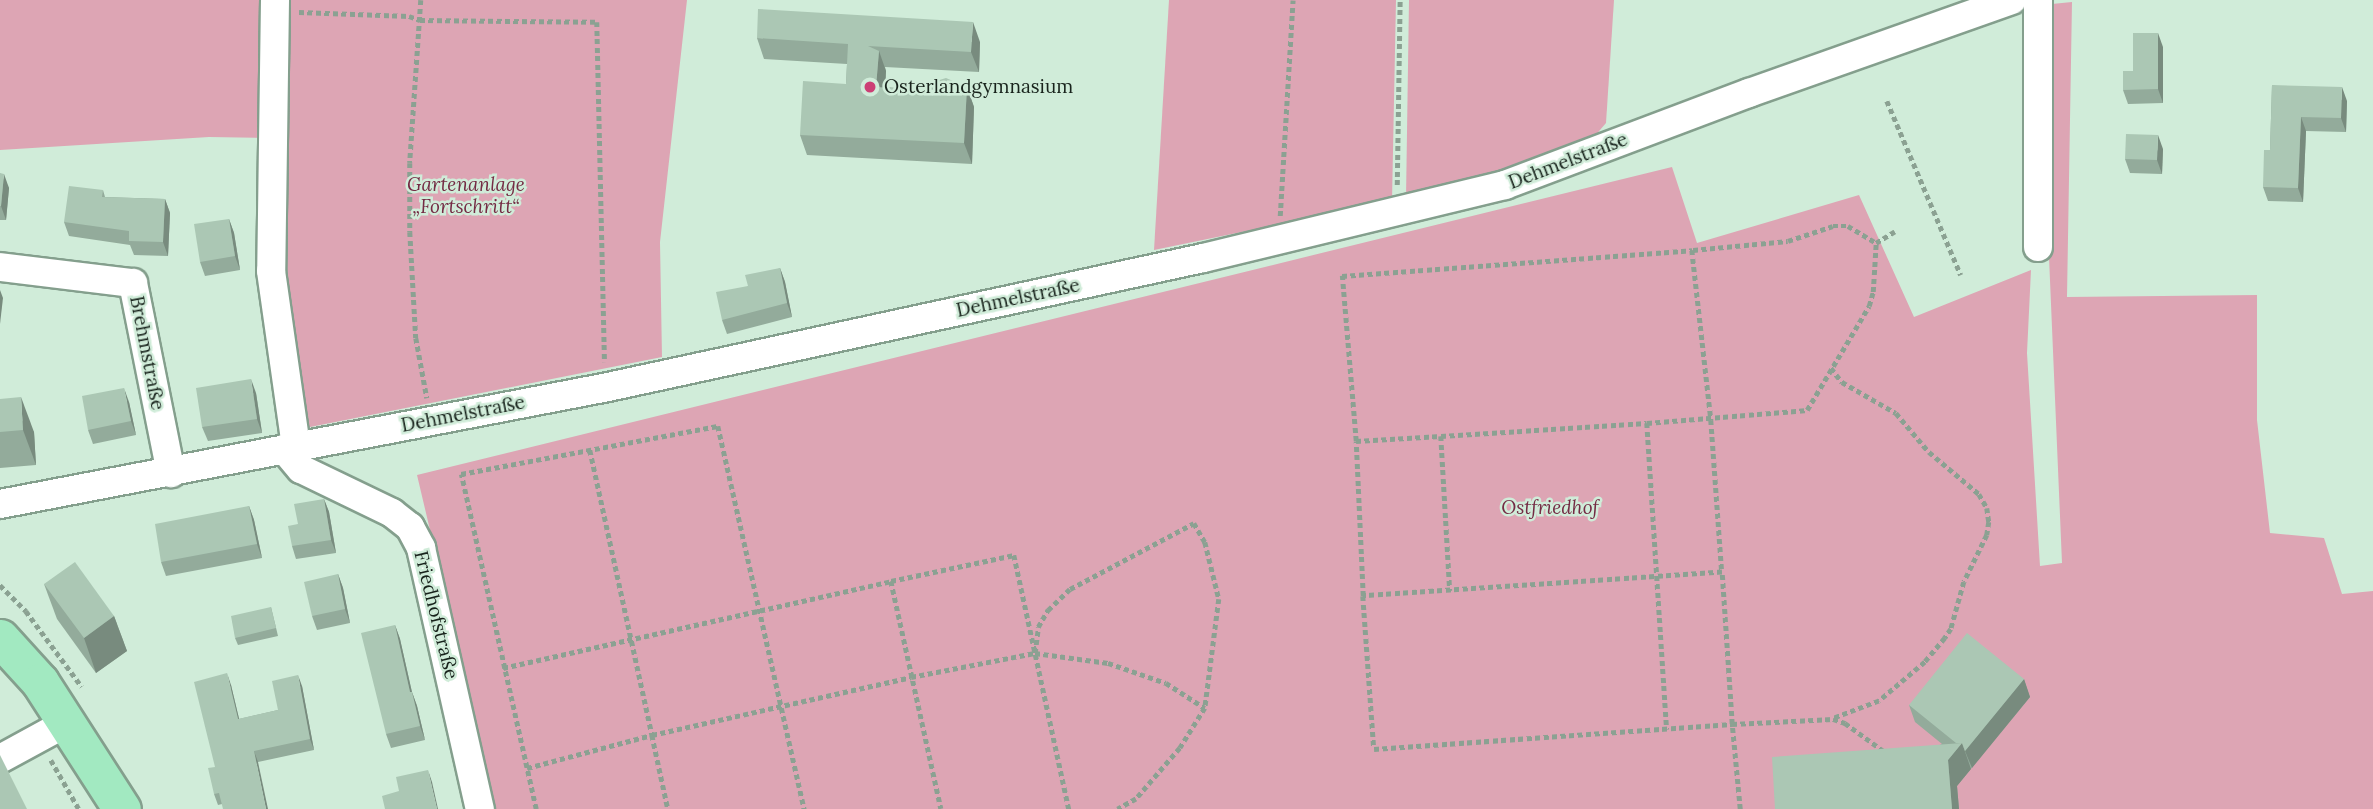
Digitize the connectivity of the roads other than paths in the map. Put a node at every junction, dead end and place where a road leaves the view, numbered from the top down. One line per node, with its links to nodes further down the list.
1 (2012, 0): 6 (street, Dehmelstraße)
2 (2038, 0): 4 (street)
3 (275, 5): 6 (street)
4 (2038, 247)
5 (0, 267): 7 (street, Brehmstraße)
6 (290, 448): 7 (street, Dehmelstraße); 13 (street, Friedhofstraße)
7 (171, 473): 8 (street, Dehmelstraße)
8 (0, 504)
9 (0, 638): 10 (main road)
10 (66, 723): 11 (street); 12 (main road)
11 (0, 759)
12 (122, 809)
13 (480, 809)

